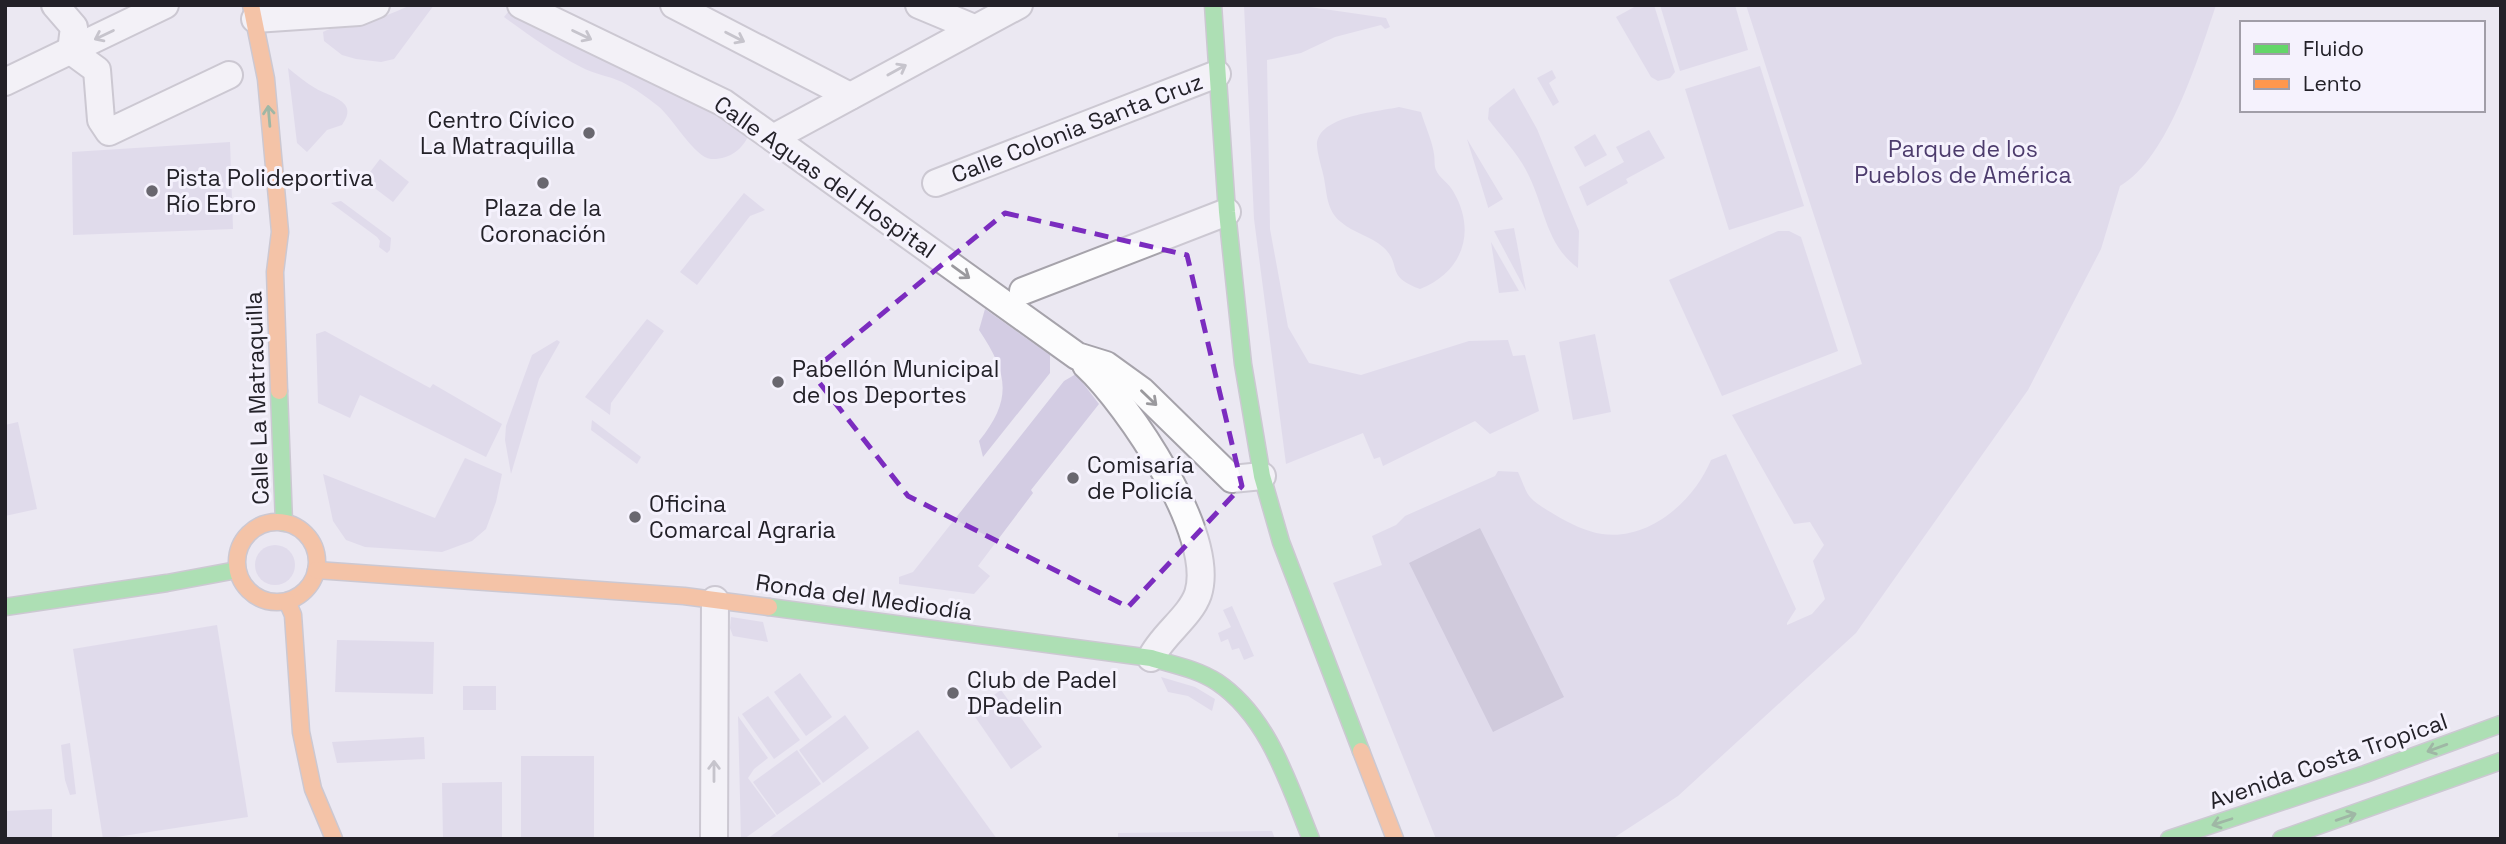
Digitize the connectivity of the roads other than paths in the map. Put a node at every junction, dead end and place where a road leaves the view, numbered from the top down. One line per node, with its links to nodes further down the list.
1 (55, 5): 13 (street)
2 (166, 5): 13 (street, one-way to 13)
3 (376, 5): 10 (street)
4 (521, 5): 18 (street, Calle Aguas del Hospital, one-way to 18)
5 (674, 5): 17 (street, one-way to 17)
6 (919, 5): 11 (street)
7 (955, 5): 11 (street)
8 (1019, 5): 11 (street)
9 (1213, 5): 14 (street)
10 (253, 12): 12 (street, Calle La Matraquilla)
11 (974, 28): 17 (street, one-way to 11)
12 (258, 49): 15 (street, Calle La Matraquilla); 22 (street, Calle La Matraquilla, one-way to 12)
13 (71, 51): 15 (street); 16 (street)
14 (1217, 74): 19 (street, Calle Colonia Santa Cruz); 20 (street)
15 (240, 78)
16 (5, 82)
17 (850, 96): 18 (street)
18 (773, 138): 24 (street, Calle Aguas del Hospital, one-way to 24)
19 (936, 183)
20 (1227, 212): 23 (street); 25 (street)
21 (264, 227): 22 (street, Calle La Matraquilla)
22 (275, 272): 26 (street, Calle La Matraquilla)
23 (1023, 291)
24 (1077, 356): 25 (street, Calle Aguas del Hospital, one-way to 25); 32 (street, Calle Aguas del Hospital)
25 (1262, 476): 38 (street)
26 (284, 523): 27 (street); 28 (street)
27 (237, 569): 30 (street); 31 (street)
28 (316, 570): 29 (street, Ronda del Mediodía); 30 (street)
29 (715, 600): 32 (street, Ronda del Mediodía); 36 (street, one-way to 29)
30 (287, 601): 35 (street)
31 (5, 607)
32 (1151, 658): 37 (street, Ronda del Mediodía)
33 (2501, 724): 39 (street, Avenida Costa Tropical, one-way to 39)
34 (2501, 761): 40 (street, one-way to 34)
35 (334, 839)
36 (714, 839)
37 (1311, 839)
38 (1395, 839)
39 (2169, 839)
40 (2281, 839)

